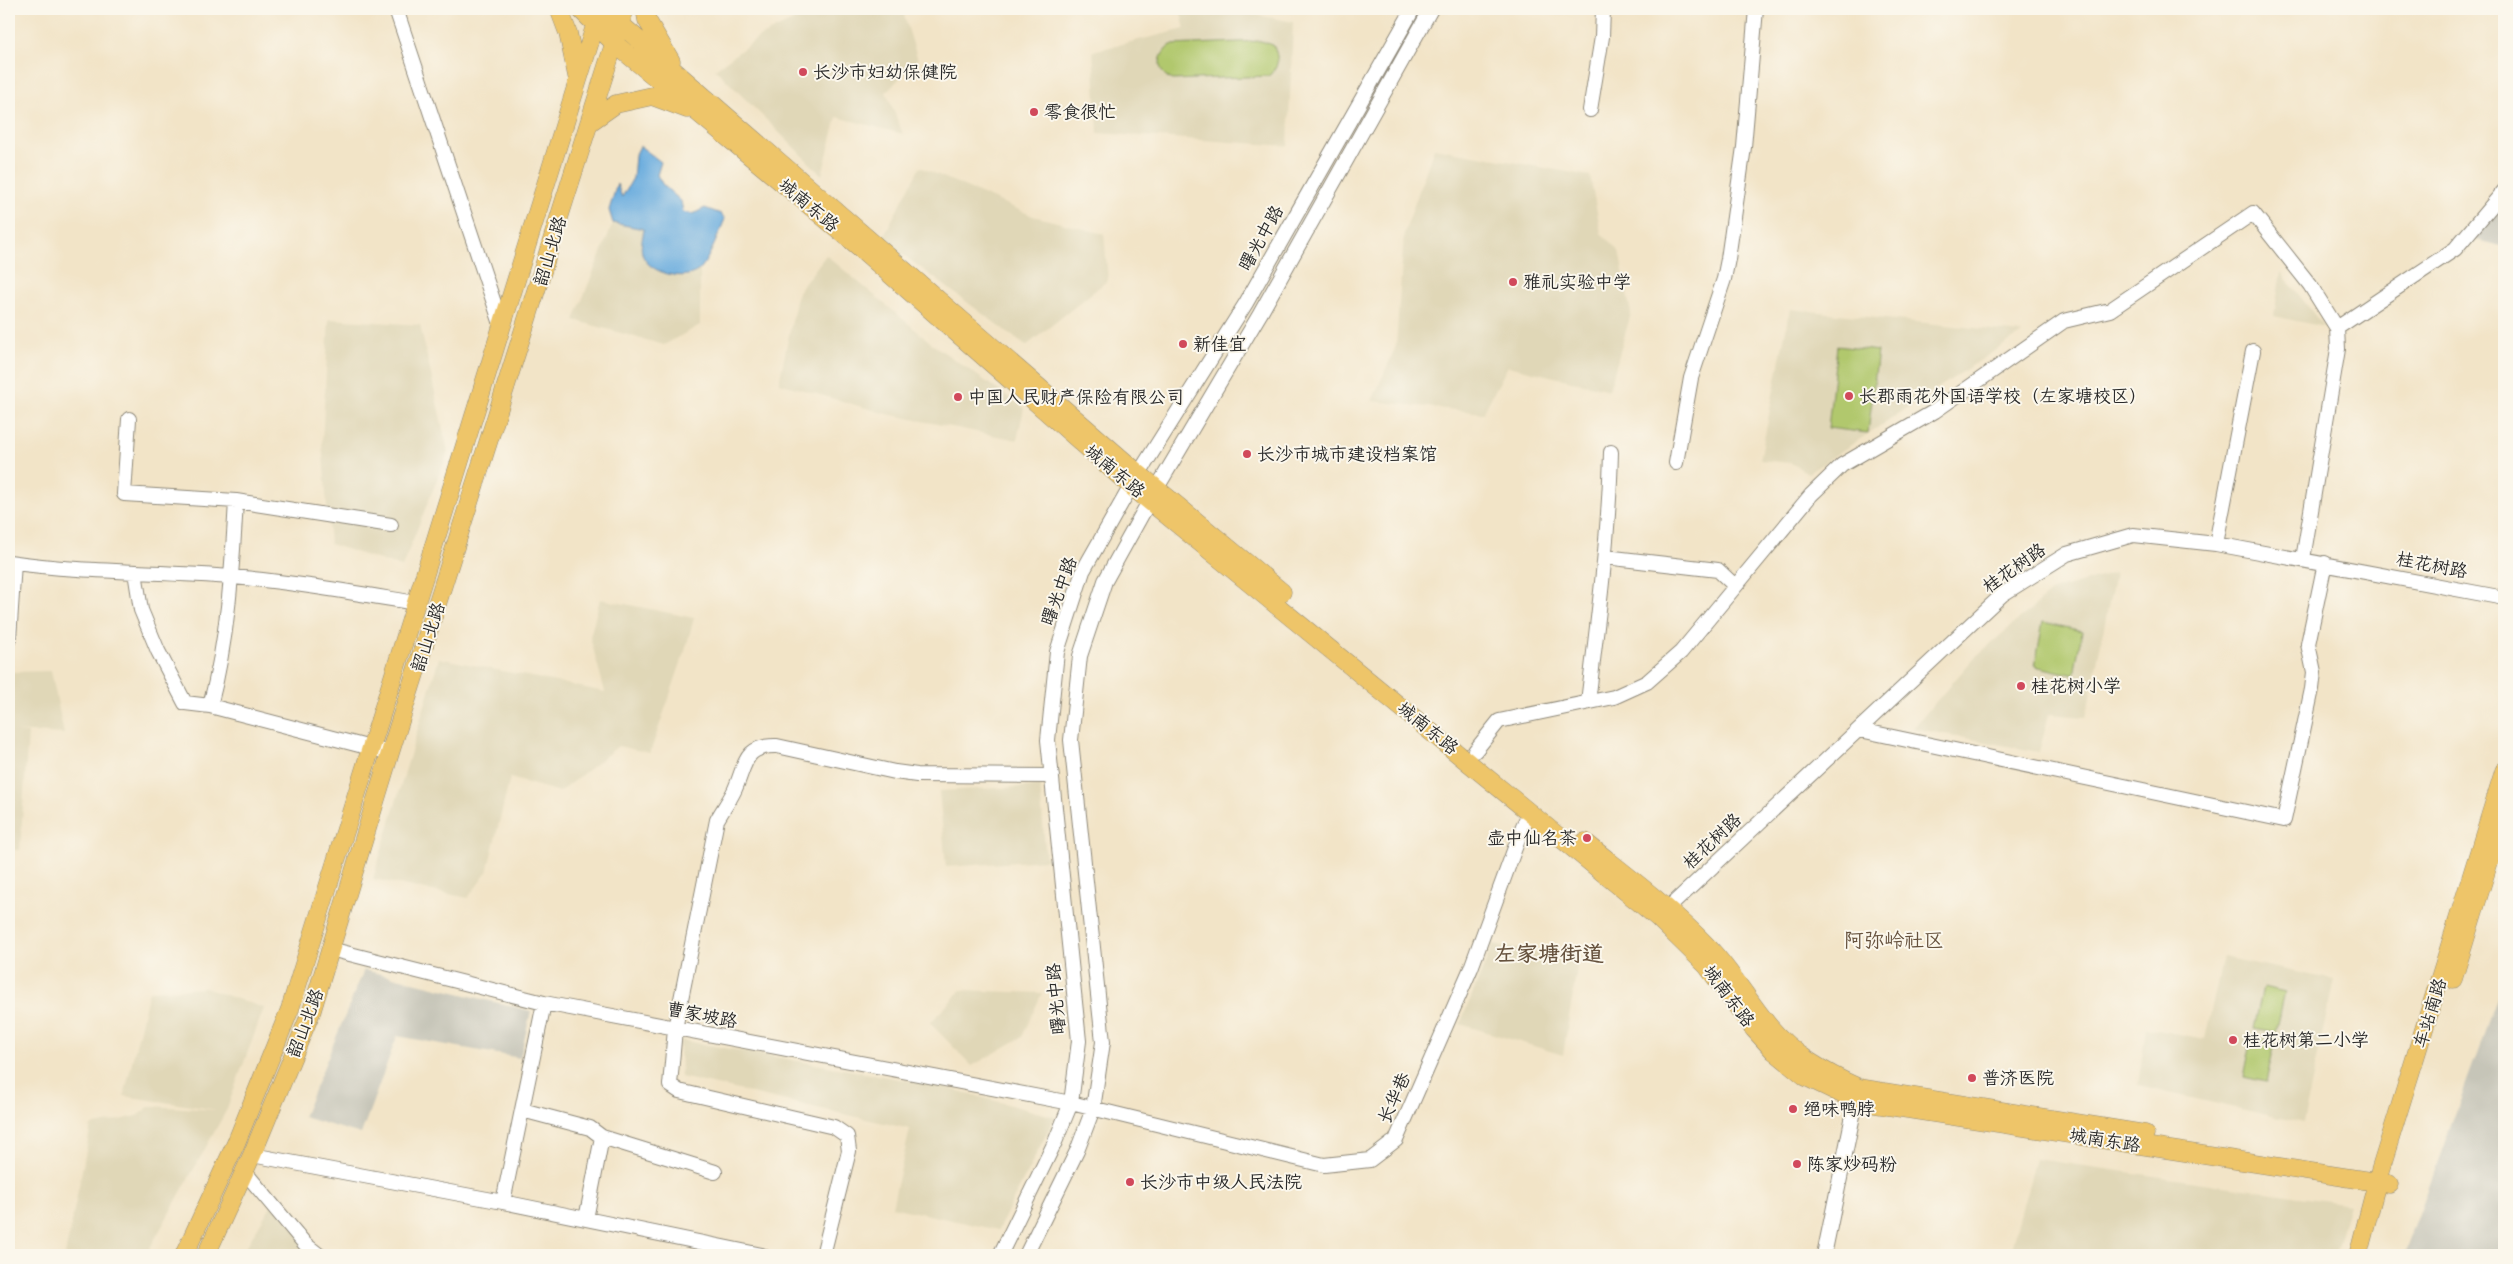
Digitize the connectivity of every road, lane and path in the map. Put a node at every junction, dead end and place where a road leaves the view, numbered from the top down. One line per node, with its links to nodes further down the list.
1 (396, 9): 18 (street)
2 (559, 9): 13 (main road)
3 (580, 9): 9 (main road, 城南东路)
4 (646, 9): 12 (main road)
5 (1412, 9): 24 (street, 曙光中路)
6 (1431, 9): 25 (street, 曙光中路)
7 (1603, 9): 14 (street)
8 (1756, 9): 23 (street)
9 (600, 14): 10 (main road, 城南东路); 11 (main road, 城南东路); 13 (main road, 韶山北路)
10 (623, 16): 11 (main road, 韶山北路); 12 (main road, 城南东路)
11 (614, 43): 15 (main road, 城南东路); 16 (main road, 韶山北路)
12 (679, 74): 24 (main road, 城南东路)
13 (576, 85): 18 (main road, 韶山北路)
14 (1590, 110)
15 (700, 114): 16 (main road); 24 (main road, 城南东路)
16 (589, 123): 44 (main road, 韶山北路)
17 (2504, 191): 19 (street)
18 (502, 327): 37 (main road, 韶山北路)
19 (2337, 328): 30 (street); 35 (street)
20 (2253, 351): 28 (street)
21 (129, 419): 26 (street)
22 (1611, 452): 29 (street)
23 (1676, 463)
24 (1135, 480): 25 (main road, 城南东路); 46 (street, 曙光中路)
25 (1153, 494): 43 (main road, 城南东路); 47 (main road, 城南东路); 55 (street, 曙光中路)
26 (236, 501): 27 (street); 34 (street)
27 (391, 525)
28 (2216, 544): 30 (street, 桂花树路); 41 (street, 桂花树路)
29 (1605, 557): 35 (street); 39 (street)
30 (2303, 558): 32 (street, 桂花树路)
31 (12, 563): 33 (street); 38 (street)
32 (2325, 563): 36 (street, 桂花树路); 41 (street)
33 (135, 572): 34 (street); 40 (street)
34 (232, 577): 37 (street); 40 (street)
35 (1735, 586): 39 (street)
36 (2504, 598)
37 (416, 602): 42 (main road, 韶山北路)
38 (9, 639)
39 (1588, 702): 43 (street)
40 (210, 706): 42 (street)
41 (1860, 730): 49 (street, 桂花树路)
42 (371, 746): 44 (street); 64 (main road, 韶山北路)
43 (1474, 751): 49 (main road, 城南东路)
44 (390, 753): 50 (main road, 韶山北路)
45 (2504, 771): 61 (main road, 车站南路)
46 (1052, 776): 52 (street); 54 (street, 曙光中路)
47 (1530, 812): 49 (main road, 城南东路); 55 (street, 长华巷)
48 (2504, 813): 61 (main road, 车站南路)
49 (1662, 913): 53 (main road, 城南东路); 61 (main road, 城南东路)
50 (330, 948): 51 (street, 曹家坡路); 58 (main road, 韶山北路)
51 (544, 1003): 52 (street, 曹家坡路); 56 (street)
52 (675, 1029): 54 (street, 曹家坡路); 68 (street)
53 (1856, 1101): 61 (main road, 城南东路); 71 (street)
54 (1070, 1103): 55 (street, 长华巷); 69 (street, 曙光中路)
55 (1093, 1109): 70 (street, 曙光中路)
56 (522, 1110): 57 (street); 62 (street)
57 (602, 1137): 60 (street); 63 (street)
58 (252, 1155): 59 (main road, 韶山北路); 62 (street)
59 (244, 1171): 65 (main road, 韶山北路); 66 (street)
60 (716, 1172)
61 (2385, 1178): 72 (main road, 车站南路); 73 (main road, 车站南路)
62 (503, 1202): 63 (street)
63 (586, 1219): 67 (street)
64 (184, 1255)
65 (206, 1255)
66 (319, 1255)
67 (762, 1255)
68 (823, 1255)
69 (1000, 1255)
70 (1026, 1255)
71 (1824, 1255)
72 (2358, 1255)
73 (2370, 1255)

